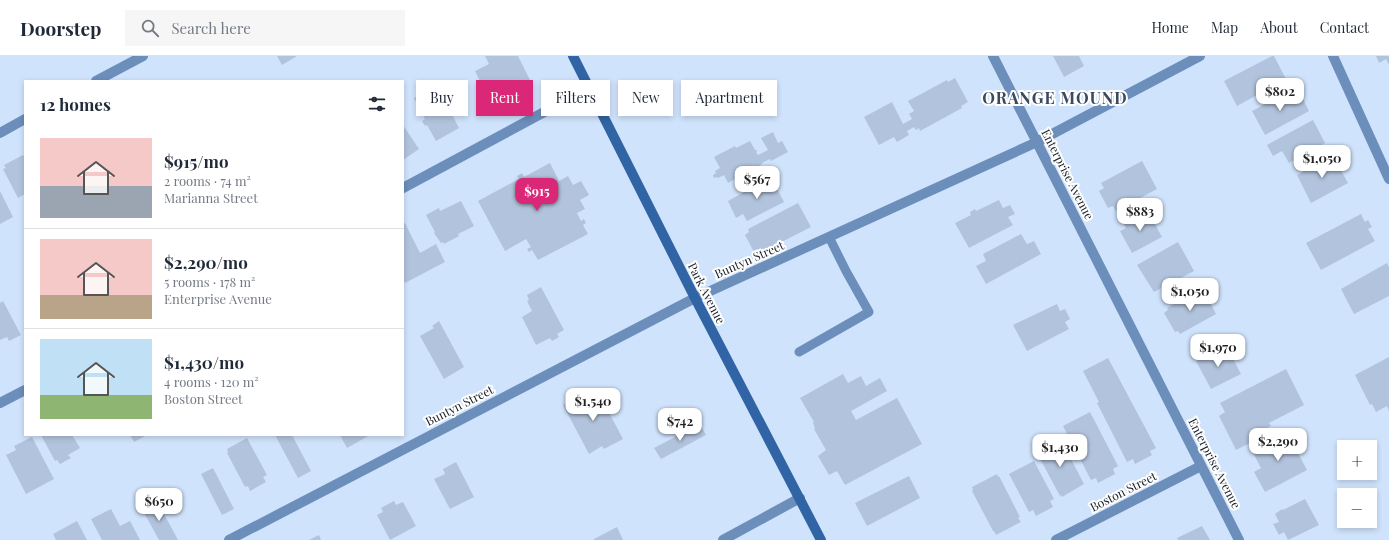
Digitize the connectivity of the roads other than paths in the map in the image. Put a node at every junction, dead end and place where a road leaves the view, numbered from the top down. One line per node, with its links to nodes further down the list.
1 (143, 56): 6 (street)
2 (573, 56): 7 (main road, Park Avenue)
3 (993, 56): 12 (street, Enterprise Avenue)
4 (1200, 56): 12 (street, Buntyn Street)
5 (1333, 56): 13 (street)
6 (98, 80)
7 (585, 80)
8 (541, 114): 14 (street)
9 (603, 116): 16 (main road, Park Avenue)
10 (24, 120): 11 (street)
11 (0, 132)
12 (1037, 142): 15 (street, Buntyn Street); 20 (street, Enterprise Avenue)
13 (1389, 179)
14 (404, 187)
15 (829, 237): 16 (street, Buntyn Street); 17 (lane)
16 (695, 298): 21 (main road, Park Avenue); 22 (street, Buntyn Street)
17 (798, 352)
18 (24, 391): 19 (street)
19 (0, 403)
20 (1201, 466): 25 (street, Boston Street); 26 (street, Enterprise Avenue)
21 (800, 498): 23 (street); 24 (main road, Park Avenue)
22 (229, 540)
23 (723, 540)
24 (820, 540)
25 (1056, 540)
26 (1239, 540)

